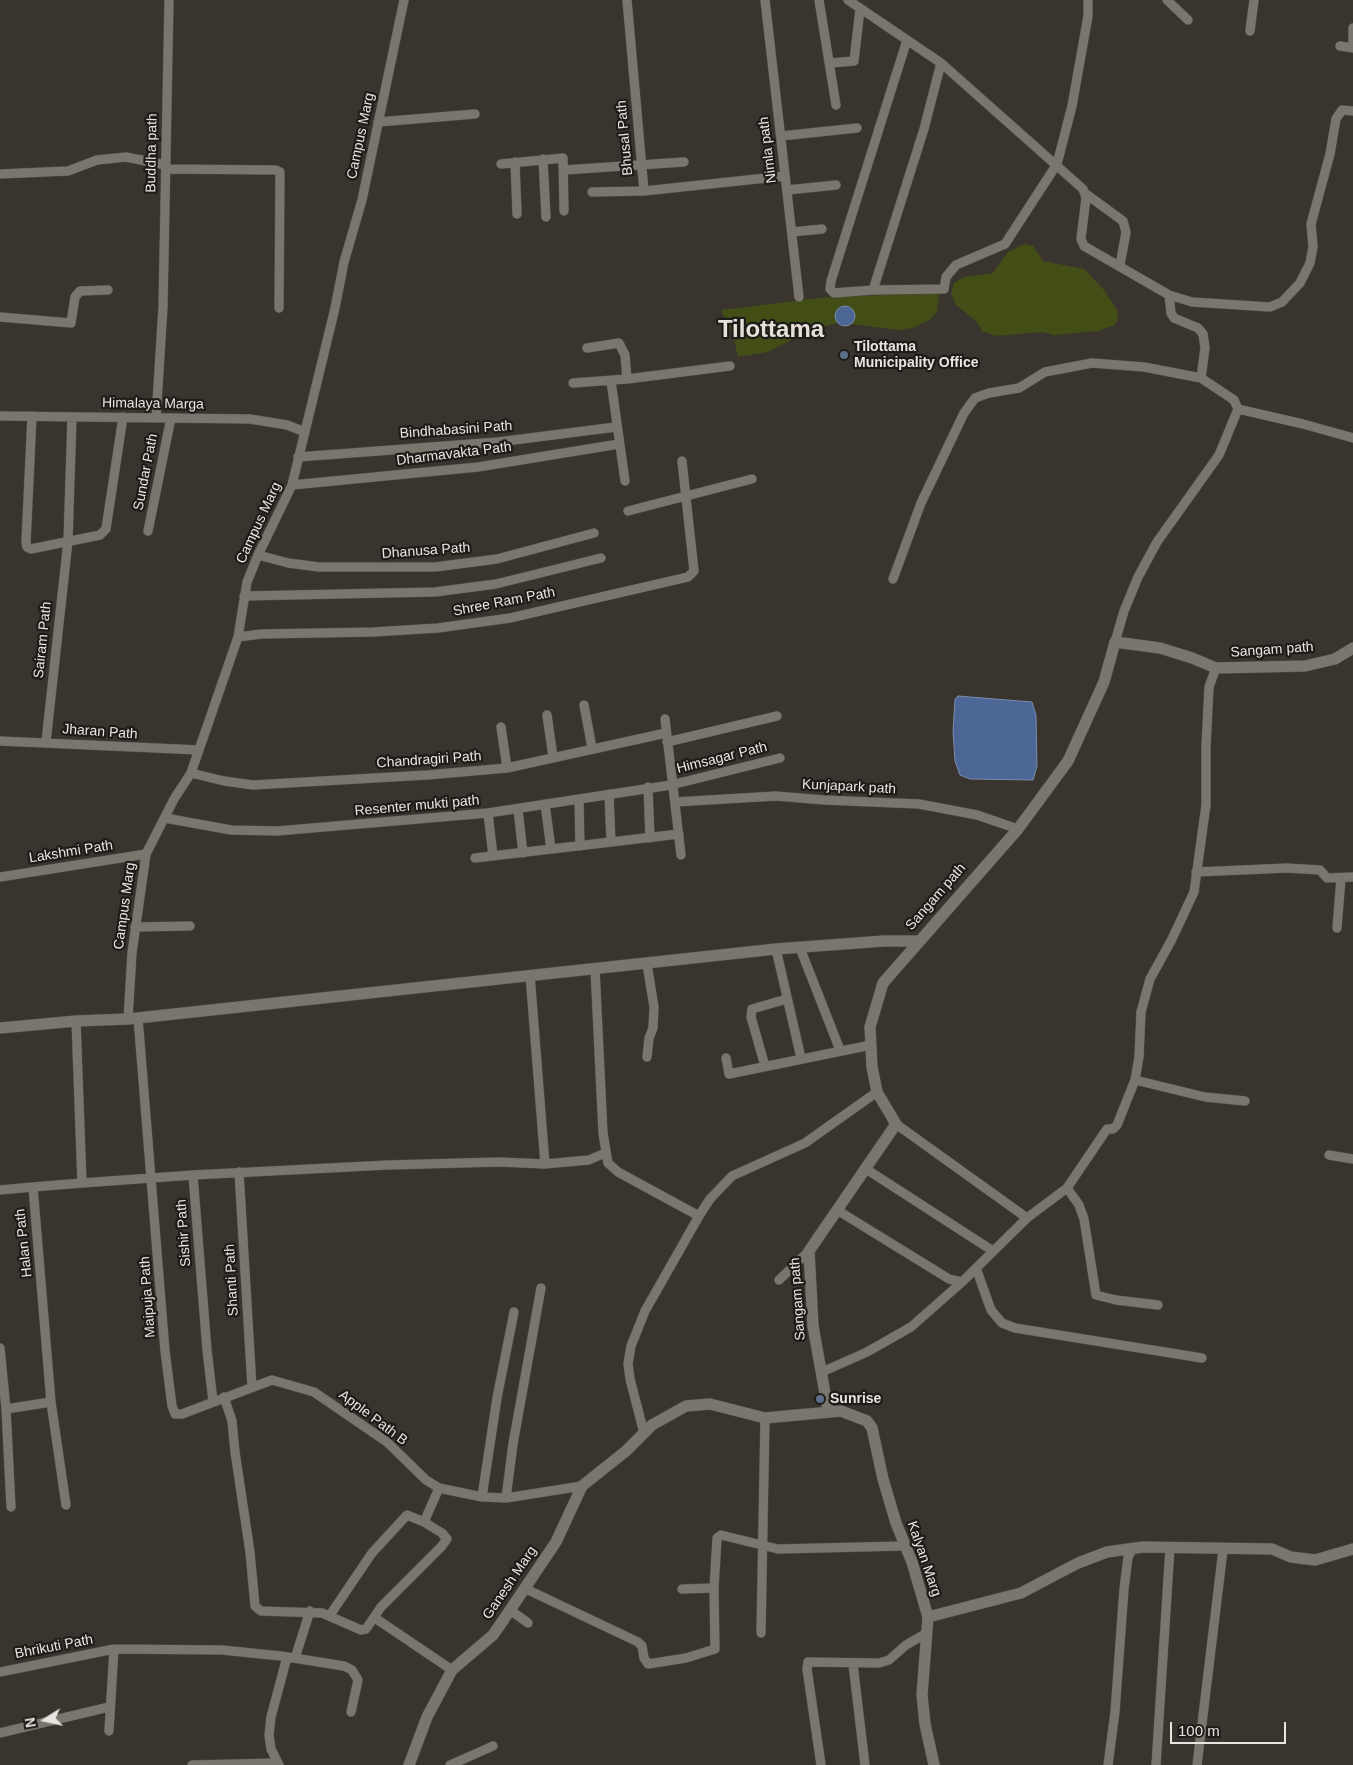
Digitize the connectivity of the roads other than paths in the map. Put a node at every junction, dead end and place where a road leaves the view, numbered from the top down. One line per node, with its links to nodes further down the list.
1 (169, 0): 31 (street, Buddha path)
2 (404, 0): 22 (street, Campus Marg)
3 (627, 0): 30 (street, Bhusal Path)
4 (765, 0): 24 (street, Nimla path)
5 (819, 0): 17 (street)
6 (848, 0): 10 (street)
7 (1088, 0): 29 (street)
8 (1167, 0): 11 (street)
9 (1254, 0): 13 (street)
10 (860, 9): 14 (street); 17 (street)
11 (1188, 20)
12 (1353, 28): 16 (street)
13 (1250, 32)
14 (908, 40): 18 (street); 47 (street)
15 (1340, 46): 16 (street)
16 (1353, 48)
17 (830, 63): 19 (street)
18 (941, 63): 29 (street); 47 (street)
19 (836, 106)
20 (1353, 111): 48 (street)
21 (474, 114): 22 (street)
22 (378, 122): 66 (street, Campus Marg)
23 (857, 128): 24 (street)
24 (781, 136): 34 (street, Nimla path)
25 (543, 160): 26 (street); 32 (street); 42 (street)
26 (515, 162): 28 (street); 41 (street)
27 (684, 162): 30 (street)
28 (501, 164)
29 (1057, 164): 39 (street); 47 (street)
30 (642, 165): 32 (street); 37 (street, Bhusal Path)
31 (166, 167): 33 (street); 50 (street); 63 (street, Buddha path)
32 (564, 170): 40 (street)
33 (0, 174)
34 (785, 176): 36 (street, Nimla path); 37 (street, Bhusal Path)
35 (836, 185): 36 (street)
36 (787, 190): 44 (street, Nimla path)
37 (644, 191): 38 (street)
38 (592, 192)
39 (1086, 194): 45 (street); 45 (street)
40 (564, 211)
41 (517, 214)
42 (546, 217)
43 (822, 229): 44 (street)
44 (792, 232): 49 (street, Nimla path)
45 (1120, 265): 48 (street)
46 (108, 290): 51 (street)
47 (873, 290)
48 (1169, 295): 54 (street)
49 (799, 297)
50 (279, 308)
51 (0, 317)
52 (587, 348): 55 (street)
53 (730, 366): 55 (street)
54 (1201, 378): 58 (street); 81 (street)
55 (627, 380): 56 (street)
56 (611, 381): 57 (street); 65 (street)
57 (573, 384)
58 (1238, 409): 67 (street); 84 (street)
59 (0, 416): 60 (street, Himalaya Marga)
60 (32, 416): 61 (street, Himalaya Marga); 78 (street)
61 (72, 417): 62 (street, Himalaya Marga); 78 (street, Sairam Path)
62 (123, 417): 63 (street, Himalaya Marga); 78 (street)
63 (156, 418): 64 (street, Himalaya Marga)
64 (171, 418): 66 (street, Himalaya Marga); 76 (street, Sundar Path)
65 (616, 427): 68 (street); 69 (street, Bindhabasini Path)
66 (305, 432): 69 (street, Campus Marg)
67 (1353, 438)
68 (619, 444): 72 (street); 73 (street, Dharmavakta Path)
69 (298, 457): 73 (street, Campus Marg)
70 (682, 461): 74 (street)
71 (752, 479): 74 (street)
72 (625, 481)
73 (292, 485): 79 (street, Campus Marg)
74 (686, 495): 75 (street); 83 (street, Shree Ram Path)
75 (628, 511)
76 (148, 531)
77 (594, 532): 79 (street, Dhanusa Path)
78 (68, 542): 94 (street, Sairam Path)
79 (258, 555): 82 (street, Campus Marg)
80 (601, 558): 82 (street)
81 (893, 580)
82 (244, 596): 83 (street, Campus Marg)
83 (238, 637): 96 (street, Campus Marg)
84 (1116, 642): 86 (street, Sangam path); 110 (street, Sangam path)
85 (1353, 648): 86 (street, Sangam path)
86 (1216, 668): 121 (street)
87 (584, 705): 95 (street)
88 (546, 715): 97 (street)
89 (778, 716): 92 (street, Chandragiri Path)
90 (665, 719): 92 (street)
91 (501, 727): 99 (street)
92 (667, 737): 95 (street, Chandragiri Path); 101 (street)
93 (0, 741): 94 (street, Jharan Path)
94 (46, 742): 96 (street, Jharan Path)
95 (592, 748): 97 (street, Chandragiri Path)
96 (199, 750): 100 (street, Campus Marg)
97 (552, 757): 99 (street, Chandragiri Path)
98 (780, 758): 101 (street, Himsagar Path)
99 (507, 768): 100 (street, Chandragiri Path)
100 (192, 773): 109 (street, Campus Marg)
101 (671, 784): 102 (street, Resenter mukti path); 105 (street)
102 (648, 788): 103 (street, Resenter mukti path); 112 (street)
103 (609, 794): 104 (street, Resenter mukti path); 113 (street)
104 (579, 799): 106 (street, Resenter mukti path); 114 (street)
105 (675, 802): 110 (street, Kunjapark path); 111 (street)
106 (545, 804): 107 (street, Resenter mukti path); 115 (street)
107 (518, 810): 108 (street, Resenter mukti path); 116 (street)
108 (488, 813): 109 (street, Resenter mukti path); 119 (street)
109 (166, 818): 117 (street, Campus Marg)
110 (1018, 829): 128 (street, Sangam path)
111 (679, 834): 112 (street); 118 (street)
112 (650, 838): 113 (street)
113 (611, 842): 114 (street)
114 (580, 846): 115 (street)
115 (551, 849): 116 (street)
116 (523, 853): 119 (street)
117 (146, 854): 122 (street, Lakshmi Path); 126 (street, Campus Marg)
118 (681, 855)
119 (493, 856): 120 (street)
120 (475, 858)
121 (1196, 872): 124 (street); 144 (street)
122 (0, 877)
123 (1353, 877): 124 (street)
124 (1342, 878): 127 (street)
125 (190, 926): 126 (street)
126 (135, 927): 135 (street, Campus Marg)
127 (1337, 928)
128 (918, 941): 129 (street); 138 (street, Sangam path)
129 (800, 948): 130 (street); 139 (street)
130 (776, 949): 131 (street); 134 (street)
131 (647, 964): 132 (street); 140 (street)
132 (595, 970): 133 (street); 148 (street)
133 (530, 975): 135 (street); 151 (street)
134 (786, 1000): 142 (street); 143 (street)
135 (133, 1018): 136 (street); 155 (street, Campus Marg)
136 (76, 1021): 137 (street); 156 (street)
137 (0, 1028)
138 (871, 1045): 139 (street); 145 (street, Sangam path)
139 (840, 1050): 142 (street)
140 (648, 1057)
141 (726, 1058): 143 (street)
142 (801, 1058): 143 (street)
143 (765, 1066)
144 (1134, 1080): 146 (street); 158 (street)
145 (877, 1092): 147 (street, Sangam path); 161 (street)
146 (1245, 1100)
147 (896, 1124): 152 (street, Sangam path); 162 (street)
148 (605, 1153): 151 (street); 161 (street)
149 (1329, 1155): 150 (street)
150 (1353, 1159)
151 (545, 1164): 153 (street)
152 (866, 1169): 160 (street, Sangam path); 164 (street)
153 (239, 1172): 154 (street); 174 (street, Shanti Path)
154 (193, 1175): 155 (street); 176 (street, Sishir Path)
155 (151, 1178): 156 (street); 180 (street, Maipuja Path)
156 (82, 1183): 157 (street)
157 (33, 1187): 159 (street); 177 (street, Halan Path)
158 (1066, 1188): 162 (street); 169 (street)
159 (0, 1190)
160 (836, 1210): 163 (street, Sangam path); 167 (street)
161 (699, 1216): 182 (street)
162 (1027, 1218): 164 (street)
163 (809, 1251): 166 (street); 173 (street, Sangam path)
164 (993, 1251): 165 (street)
165 (976, 1268): 167 (street); 172 (street)
166 (779, 1280)
167 (962, 1282): 173 (street)
168 (541, 1288): 186 (street)
169 (1158, 1305)
170 (514, 1312): 185 (street)
171 (0, 1348): 178 (street)
172 (1202, 1358)
173 (822, 1372): 179 (street, Sangam path)
174 (252, 1386): 175 (street, Apple Path B); 184 (street, Apple Path B)
175 (224, 1397): 176 (street, Apple Path B); 200 (street)
176 (213, 1401): 180 (street, Apple Path B)
177 (51, 1402): 178 (street); 187 (street, Halan Path)
178 (6, 1409): 188 (street)
179 (828, 1410): 181 (street, Kalyan Marg); 191 (street, Kalyan Marg)
180 (175, 1414)
181 (765, 1418): 182 (street, Kalyan Marg); 190 (street)
182 (644, 1433): 183 (street, Kalyan Marg)
183 (582, 1486): 186 (street, Apple Path B); 196 (street, Ganesh Marg)
184 (439, 1488): 185 (street, Apple Path B); 189 (street)
185 (482, 1497): 186 (street, Apple Path B)
186 (506, 1498)
187 (66, 1505)
188 (11, 1507)
189 (424, 1522): 201 (street); 203 (street)
190 (764, 1546): 191 (street); 197 (street); 205 (street)
191 (904, 1546): 202 (street, Kalyan Marg)
192 (1133, 1548): 193 (street, Kalyan Marg); 202 (street, Kalyan Marg); 225 (street)
193 (1170, 1548): 195 (street, Kalyan Marg); 226 (street)
194 (1353, 1549): 195 (street, Kalyan Marg)
195 (1223, 1550): 227 (street)
196 (524, 1588): 197 (street); 199 (street, Ganesh Marg)
197 (714, 1588): 198 (street)
198 (682, 1589)
199 (510, 1610): 204 (street); 210 (street, Ganesh Marg)
200 (310, 1611): 201 (street); 208 (street)
201 (330, 1615): 203 (street)
202 (928, 1617): 206 (street)
203 (375, 1618): 210 (street)
204 (528, 1623)
205 (761, 1633)
206 (927, 1633): 209 (street); 224 (street)
207 (114, 1649): 208 (street, Bhrikuti Path); 211 (street, Bhrikuti Path); 212 (street)
208 (291, 1658): 213 (street, Bhrikuti Path); 218 (street)
209 (853, 1664): 222 (street); 223 (street)
210 (452, 1670): 220 (street, Ganesh Marg)
211 (0, 1672)
212 (109, 1707): 214 (street); 215 (street)
213 (351, 1712)
214 (109, 1731)
215 (0, 1733)
216 (493, 1746): 221 (street)
217 (233, 1764): 218 (street); 219 (street)
218 (278, 1764)
219 (192, 1765)
220 (409, 1765)
221 (450, 1765)
222 (822, 1765)
223 (865, 1765)
224 (934, 1765)
225 (1108, 1765)
226 (1156, 1765)
227 (1196, 1765)

